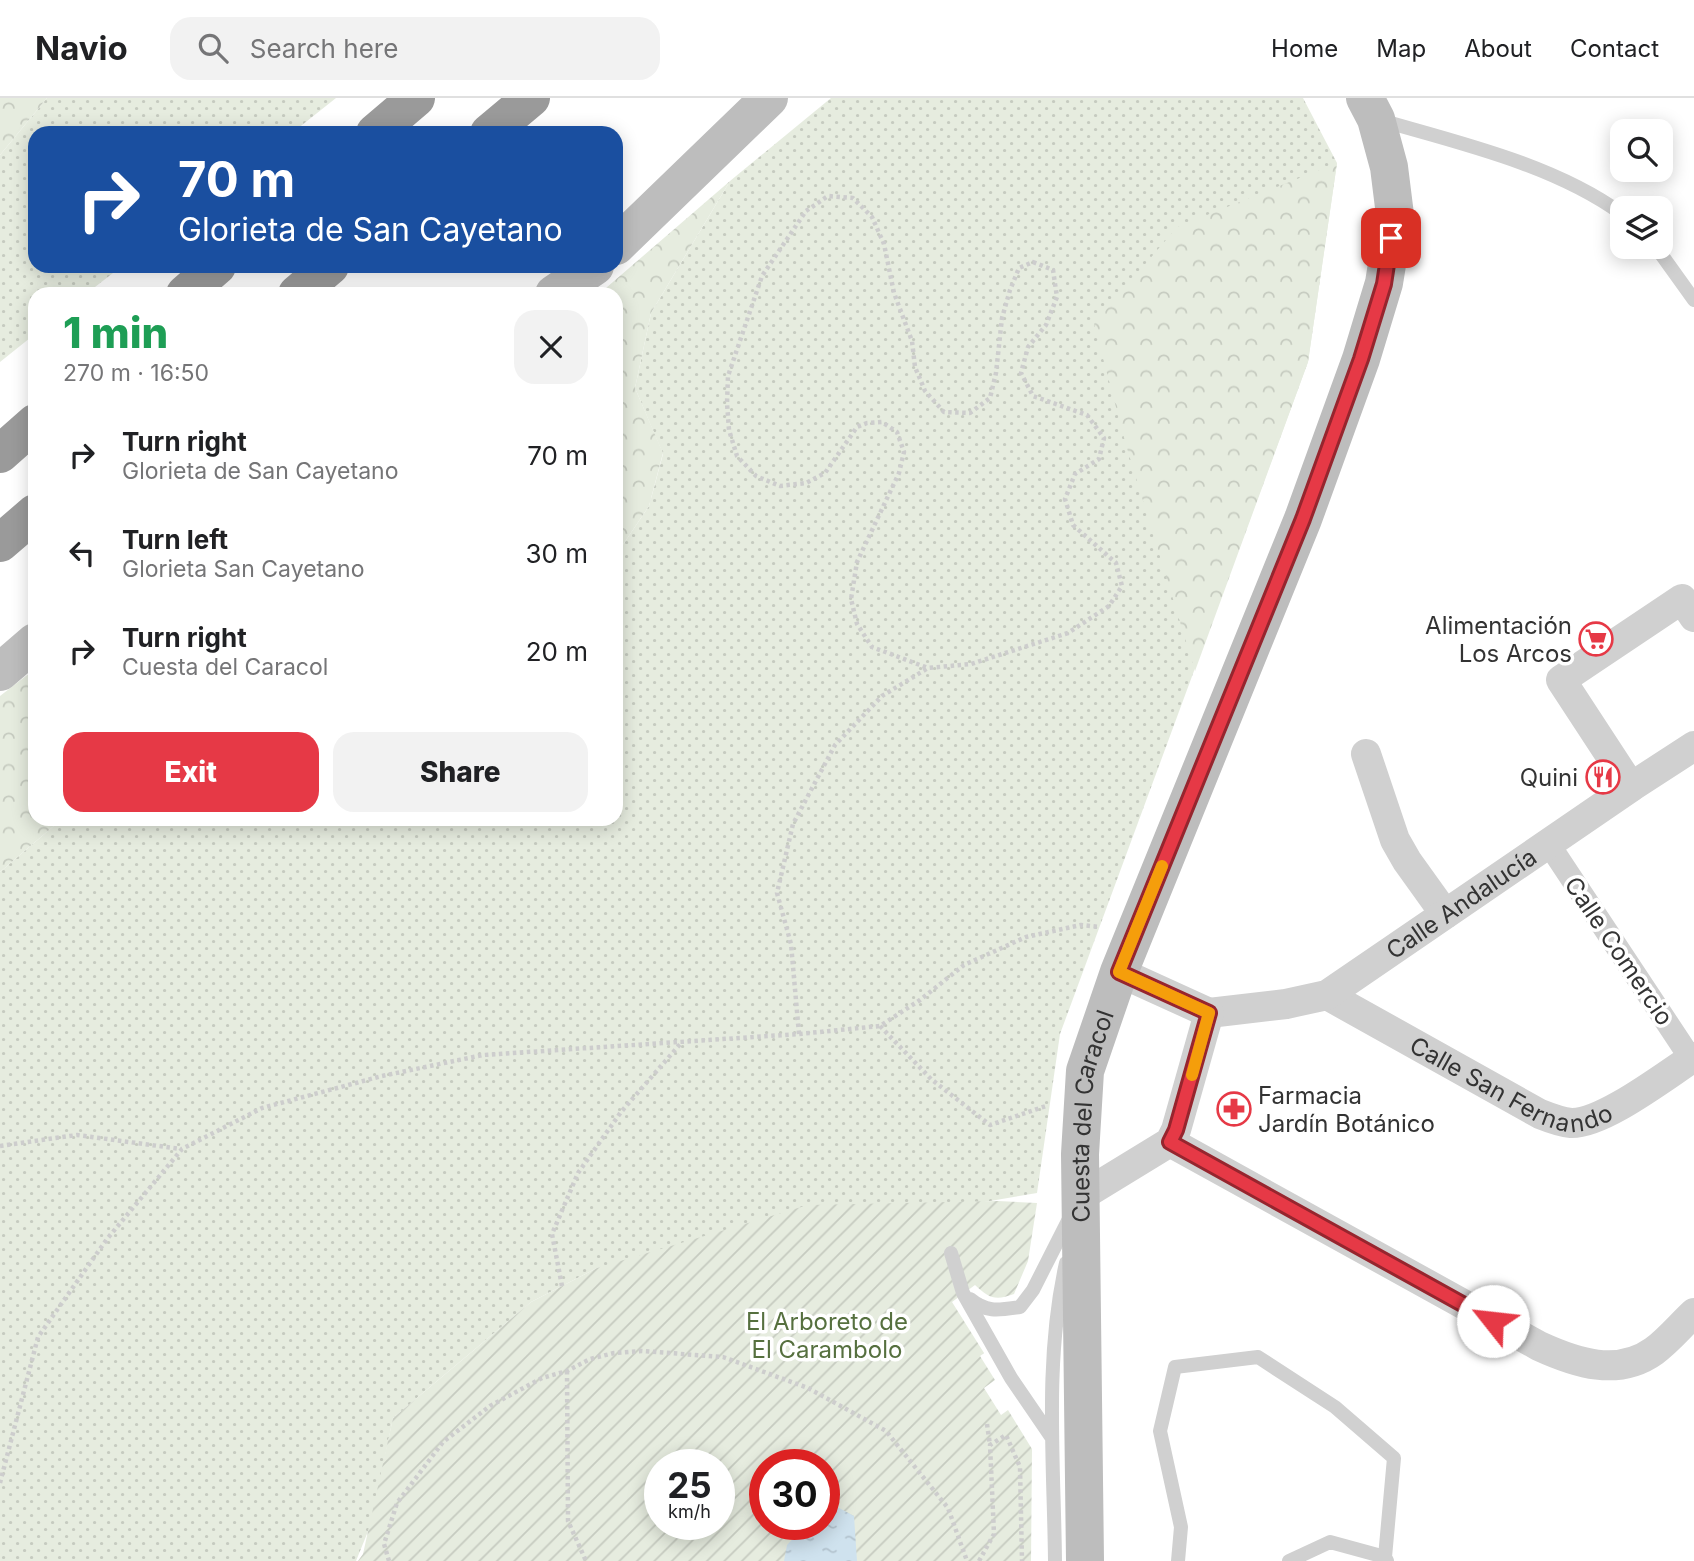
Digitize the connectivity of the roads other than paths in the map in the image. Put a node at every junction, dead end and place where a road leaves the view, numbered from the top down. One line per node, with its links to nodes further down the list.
1 (416, 98): 5 (highway)
2 (531, 98): 6 (highway)
3 (769, 98): 8 (main road)
4 (1370, 108): 7 (lane); 29 (main road, Cuesta del Caracol)
5 (383, 126)
6 (497, 126)
7 (1610, 206)
8 (623, 239)
9 (1665, 259): 16 (lane)
10 (209, 273): 13 (highway)
11 (322, 273): 14 (highway)
12 (585, 273): 15 (main road)
13 (193, 287)
14 (305, 287)
15 (564, 287)
16 (1694, 300)
17 (28, 430): 18 (highway)
18 (0, 454)
19 (28, 519): 20 (highway)
20 (0, 543)
21 (1694, 617): 26 (street)
22 (28, 648): 23 (main road)
23 (0, 672)
24 (1694, 747): 26 (street, Calle Andalucía)
25 (1366, 754): 28 (street)
26 (1631, 787): 27 (street, Calle Andalucía)
27 (1548, 844): 28 (street, Calle Andalucía); 32 (street, Calle Comercio)
28 (1446, 914): 30 (street, Calle Andalucía)
29 (1119, 972): 31 (street); 34 (main road, Cuesta del Caracol)
30 (1327, 995): 31 (street, Calle Andalucía); 32 (street, Calle San Fernando)
31 (1209, 1013): 33 (street)
32 (1692, 1058)
33 (1170, 1142): 34 (street); 37 (street)
34 (1080, 1197): 36 (lane); 38 (lane); 41 (main road, Cuesta del Caracol)
35 (951, 1253): 36 (lane)
36 (962, 1293): 38 (lane)
37 (1694, 1312)
38 (1052, 1438): 40 (lane)
39 (1386, 1559): 42 (lane); 43 (lane)
40 (1055, 1561)
41 (1085, 1561)
42 (1178, 1561)
43 (1289, 1561)

